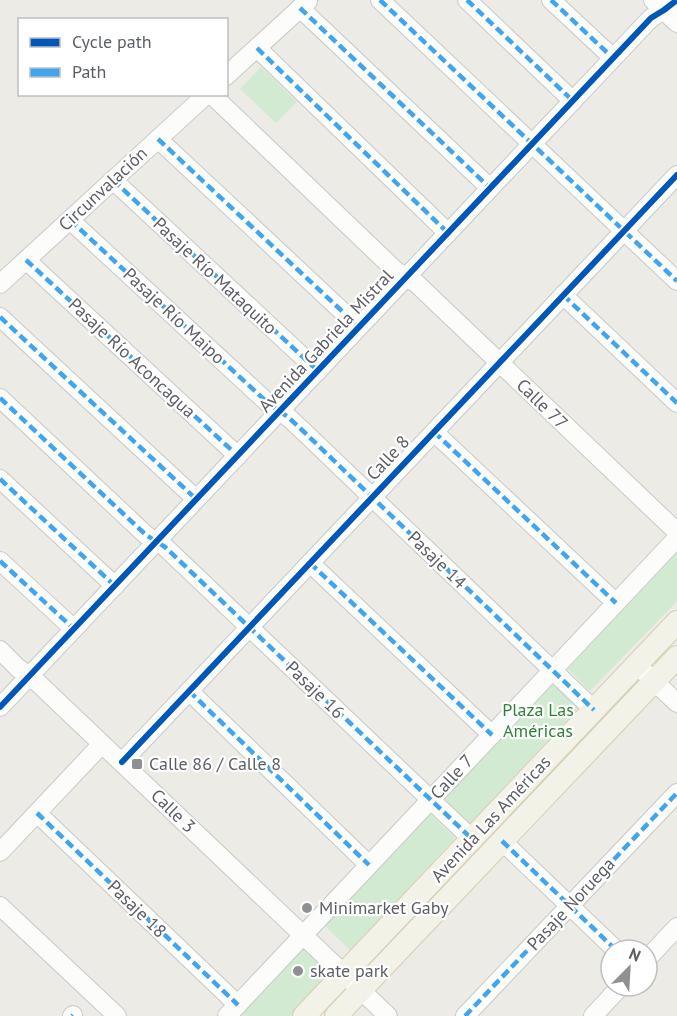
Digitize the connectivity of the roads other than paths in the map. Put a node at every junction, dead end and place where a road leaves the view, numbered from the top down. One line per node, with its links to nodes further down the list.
1 (380, 0): 13 (street)
2 (466, 0): 11 (street)
3 (551, 0): 7 (street)
4 (305, 4): 6 (street); 16 (street)
5 (668, 8): 7 (street, Avenida Gabriela Mistral)
6 (257, 48): 8 (street); 19 (street)
7 (613, 58): 11 (street, Avenida Gabriela Mistral)
8 (228, 74)
9 (205, 96): 12 (street, Circunvalación)
10 (213, 96): 21 (street, Calle 77)
11 (573, 101): 13 (street, Avenida Gabriela Mistral)
12 (158, 138): 15 (street, Circunvalación); 26 (street)
13 (533, 144): 16 (street, Avenida Gabriela Mistral); 18 (street)
14 (677, 175): 18 (street, Calle 8)
15 (113, 180): 17 (street, Circunvalación); 28 (street, Pasaje Río Mataquito)
16 (490, 188): 19 (street, Avenida Gabriela Mistral)
17 (70, 220): 20 (street, Circunvalación); 31 (street, Pasaje Río Maipo)
18 (624, 231): 22 (street); 24 (street, Calle 8)
19 (448, 233): 21 (street, Avenida Gabriela Mistral)
20 (26, 260): 23 (street, Circunvalación); 33 (street, Pasaje Río Aconcagua)
21 (406, 277): 26 (street, Avenida Gabriela Mistral); 27 (street, Calle 77)
22 (677, 281)
23 (0, 284)
24 (563, 295): 27 (street, Calle 8); 30 (street)
25 (0, 317): 36 (street)
26 (359, 327): 28 (street, Avenida Gabriela Mistral)
27 (500, 363): 32 (street, Calle 8); 37 (street, Calle 77)
28 (318, 371): 31 (street, Avenida Gabriela Mistral)
29 (0, 398): 39 (street, Pasaje 16)
30 (677, 404)
31 (280, 411): 33 (street, Avenida Gabriela Mistral); 35 (street, Pasaje 14)
32 (434, 432): 35 (street, Calle 8); 43 (street)
33 (237, 456): 36 (street, Avenida Gabriela Mistral)
34 (0, 479): 42 (street)
35 (372, 497): 41 (street, Calle 8); 50 (street, Pasaje 14)
36 (196, 500): 39 (street, Avenida Gabriela Mistral)
37 (677, 532)
38 (677, 538): 43 (street, Calle 7)
39 (156, 542): 42 (street, Avenida Gabriela Mistral); 45 (street, Pasaje 16)
40 (0, 561): 46 (street)
41 (310, 562): 45 (street, Calle 8); 57 (street)
42 (115, 586): 46 (street, Avenida Gabriela Mistral)
43 (616, 603): 50 (street, Calle 7)
44 (677, 622): 49 (main road, Avenida Las Américas)
45 (249, 628): 53 (street, Calle 8); 61 (street, Pasaje 16)
46 (74, 629): 51 (street, Avenida Gabriela Mistral)
47 (0, 650): 51 (street, Calle 3)
48 (677, 657): 52 (main road, Avenida Las Américas)
49 (637, 665): 52 (street); 56 (main road, Avenida Las Américas)
50 (553, 670): 56 (street, Pasaje 14); 57 (street, Calle 7)
51 (29, 676): 55 (street, Avenida Gabriela Mistral); 58 (street, Calle 3)
52 (654, 681): 54 (street); 64 (main road, Avenida Las Américas)
53 (189, 691): 59 (street, Calle 8); 66 (street)
54 (677, 703)
55 (0, 707)
56 (594, 710): 63 (main road, Avenida Las Américas)
57 (492, 735): 61 (street, Calle 7)
58 (102, 744): 59 (street, Calle 3); 62 (street)
59 (122, 762): 70 (street, Calle 3)
60 (677, 793): 67 (street, Pasaje Noruega)
61 (430, 800): 63 (street, Pasaje 16); 66 (street, Calle 7)
62 (37, 813): 65 (street); 76 (street, Pasaje 18)
63 (472, 839): 73 (main road, Avenida Las Américas)
64 (502, 841): 67 (street); 74 (main road, Avenida Las Américas)
65 (0, 852)
66 (369, 865): 70 (street, Calle 7)
67 (569, 905): 71 (street); 81 (street, Pasaje Noruega)
68 (0, 906): 77 (street)
69 (677, 927): 72 (street)
70 (303, 935): 73 (street, Calle 3); 76 (street, Calle 7)
71 (603, 938)
72 (659, 946)
73 (344, 974): 74 (street, Calle 3); 78 (main road, Avenida Las Américas)
74 (361, 990): 79 (main road, Avenida Las Américas); 80 (street, Calle 3)
75 (609, 998): 82 (street)
76 (233, 1010)
77 (117, 1016)
78 (304, 1016)
79 (336, 1016)
80 (388, 1016)
81 (465, 1016)
82 (592, 1016)

